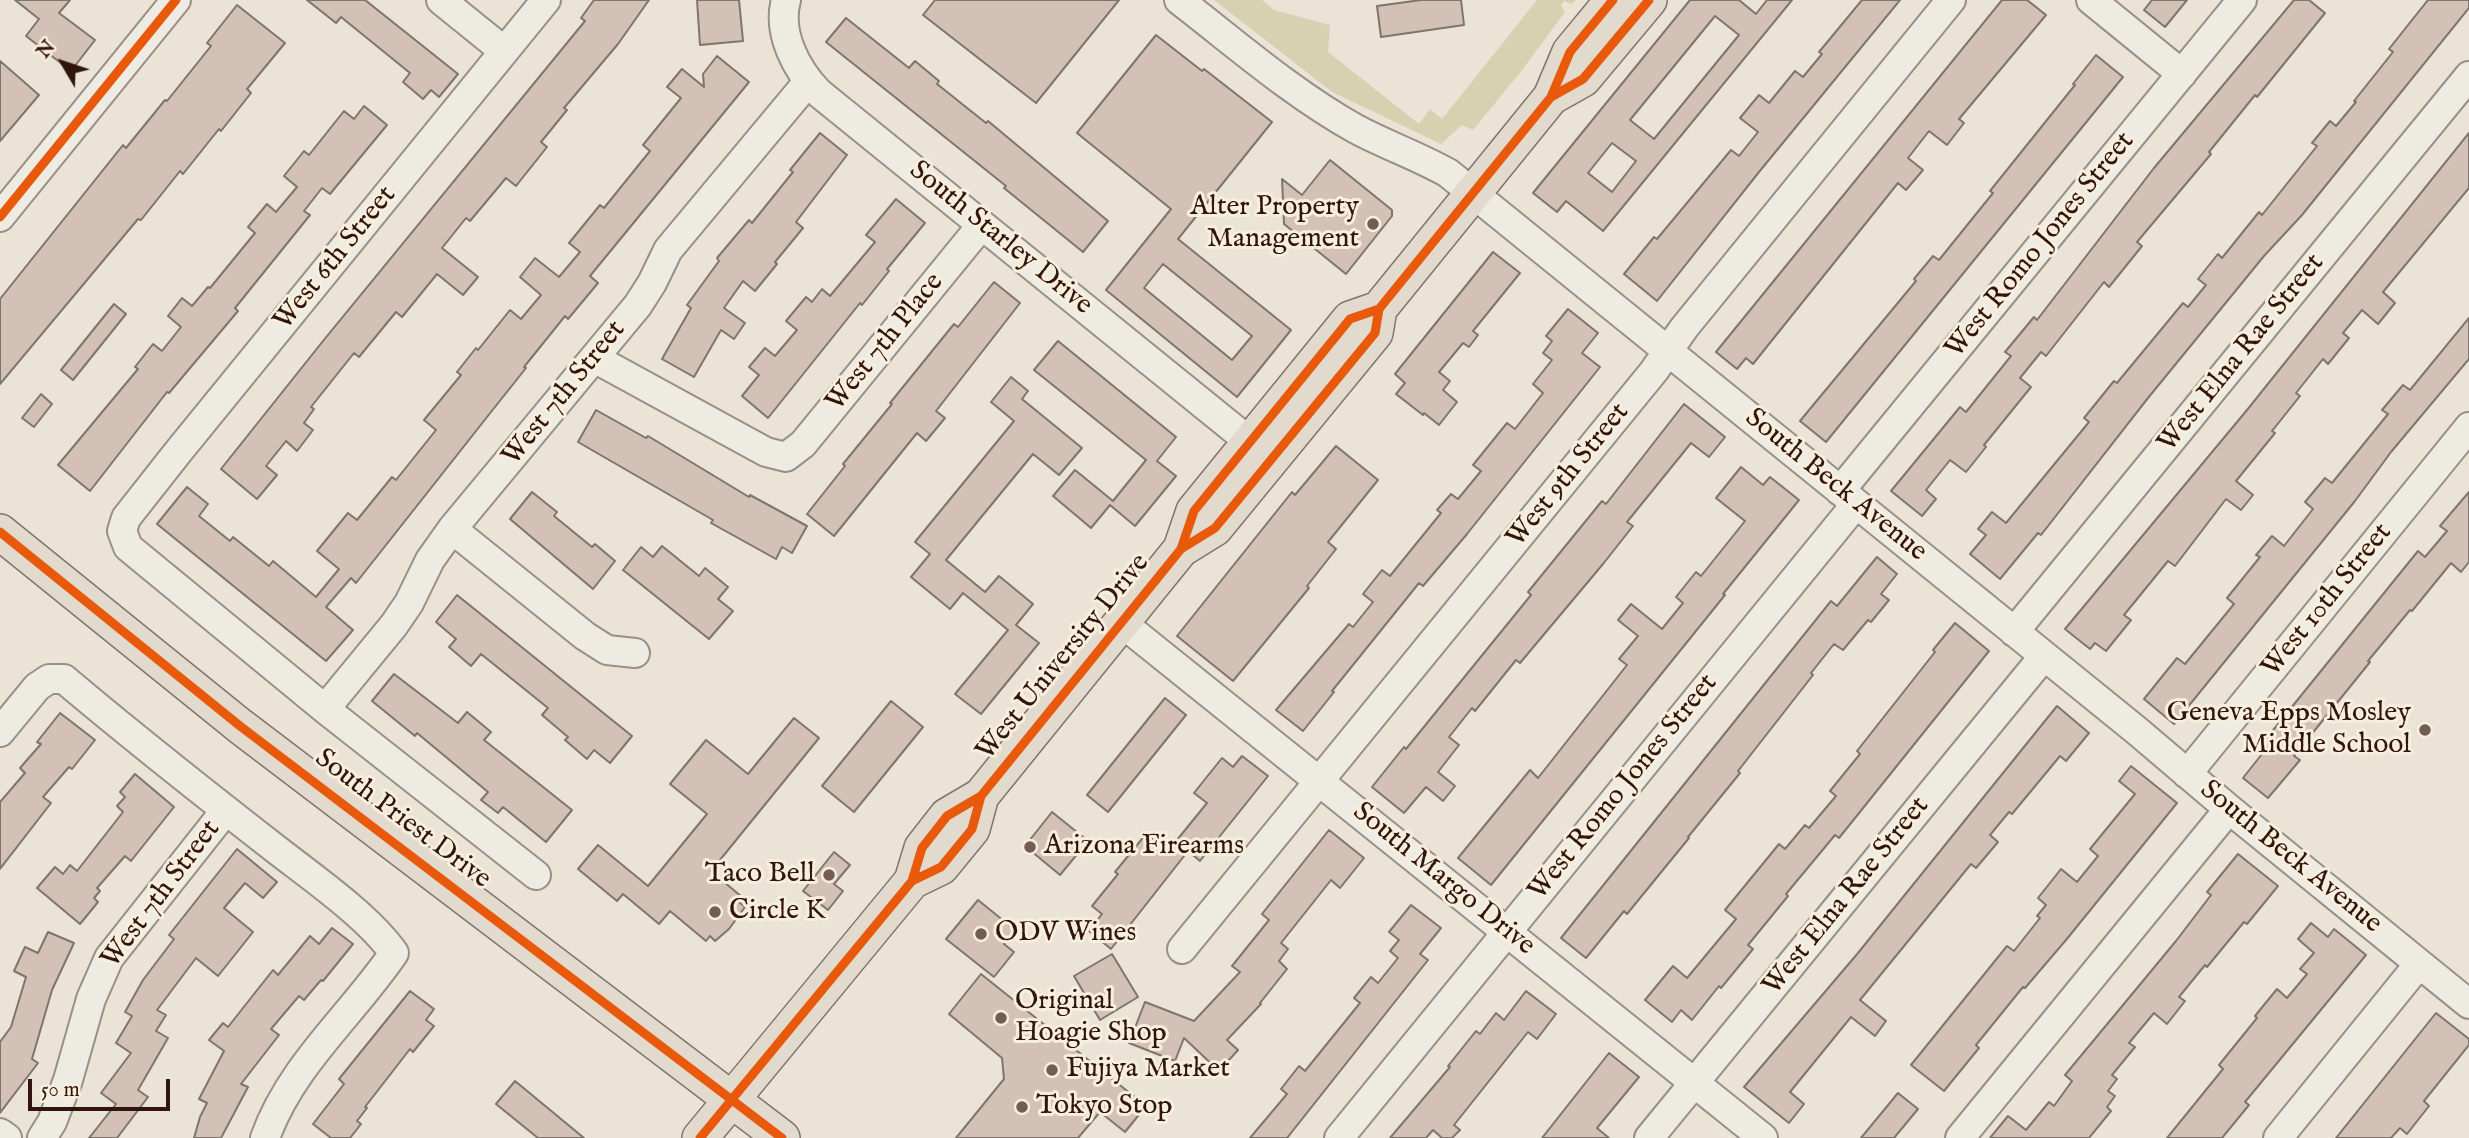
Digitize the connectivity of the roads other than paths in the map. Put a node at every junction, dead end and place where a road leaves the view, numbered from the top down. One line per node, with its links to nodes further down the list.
1 (176, 0): 17 (street)
2 (441, 0): 11 (street)
3 (546, 0): 11 (street, West 6th Street)
4 (1179, 0): 16 (street, South Beck Avenue)
5 (1613, 0): 15 (main road, West University Drive)
6 (1649, 0): 15 (main road, West University Drive)
7 (1951, 0): 20 (street, West 9th Street)
8 (2091, 0): 12 (street)
9 (2242, 0): 12 (street, West Romo Jones Street)
10 (784, 6): 14 (street, South Starley Drive)
11 (504, 51): 25 (street, West 6th Street)
12 (2182, 74): 24 (street, West Romo Jones Street)
13 (2469, 76): 30 (street, West Elna Rae Street)
14 (808, 82): 18 (street, South Starley Drive); 21 (street, West 7th Street)
15 (1551, 97): 16 (main road, West University Drive)
16 (1473, 193): 19 (main road, West University Drive); 20 (street, South Beck Avenue)
17 (0, 217)
18 (981, 226): 21 (street, West 7th Place); 23 (street, South Starley Drive)
19 (1378, 309): 23 (main road, West University Drive); 28 (main road, West University Drive)
20 (1668, 351): 24 (street, South Beck Avenue); 36 (street, West 9th Street)
21 (594, 358): 26 (street, West 7th Street)
22 (2469, 427): 35 (street, West 10th Street)
23 (1250, 442): 28 (main road, West University Drive)
24 (1848, 497): 30 (street, South Beck Avenue); 40 (street, West Romo Jones Street)
25 (126, 518): 33 (street, South Priest Drive)
26 (452, 529): 31 (street); 33 (street, West 7th Street)
27 (0, 532): 45 (main road, South Priest Drive)
28 (1181, 549): 29 (main road, West University Drive)
29 (1122, 623): 36 (street, South Margo Drive); 45 (main road, West University Drive)
30 (2014, 632): 32 (street, South Beck Avenue)
31 (635, 653)
32 (2044, 656): 35 (street, South Beck Avenue); 44 (street, West Elna Rae Street)
33 (325, 709): 39 (street, South Priest Drive)
34 (0, 732): 38 (street)
35 (2187, 774): 37 (street, South Beck Avenue)
36 (1320, 782): 40 (street, South Margo Drive); 41 (street, West 9th Street)
37 (2229, 809): 42 (street, South Beck Avenue); 55 (street)
38 (226, 810): 48 (street, West 7th Street); 49 (street)
39 (536, 875)
40 (1507, 932): 44 (street, South Margo Drive); 52 (street, West Romo Jones Street)
41 (1182, 949)
42 (2420, 964): 43 (street, South Beck Avenue); 56 (street)
43 (2469, 1004)
44 (1694, 1083): 53 (street, West Elna Rae Street); 54 (street, South Margo Drive)
45 (732, 1099): 50 (main road, West University Drive); 51 (main road, South Priest Drive)
46 (0, 1133): 47 (street)
47 (7, 1138)
48 (42, 1138)
49 (265, 1138)
50 (700, 1138)
51 (782, 1138)
52 (1339, 1138)
53 (1649, 1138)
54 (1763, 1138)
55 (1960, 1138)
56 (2278, 1138)

